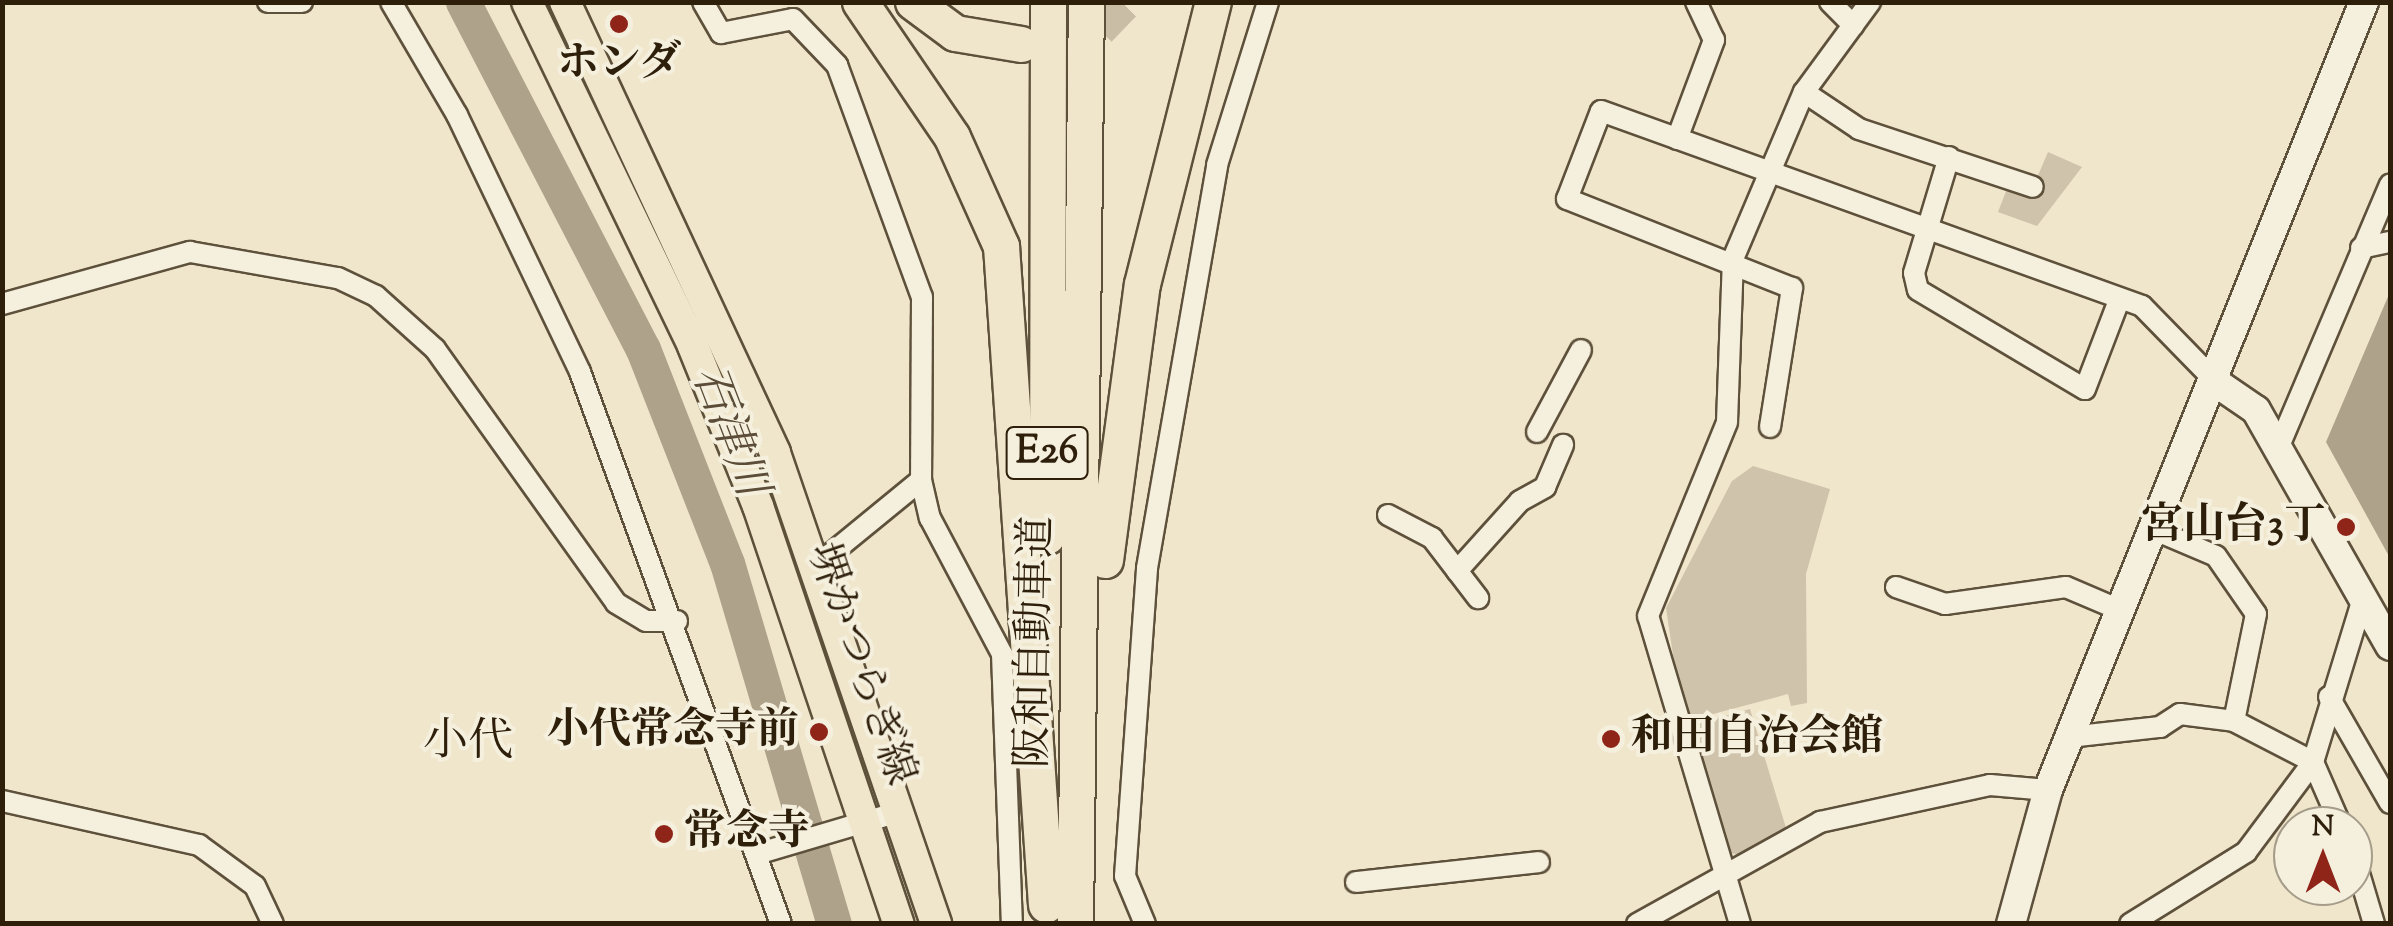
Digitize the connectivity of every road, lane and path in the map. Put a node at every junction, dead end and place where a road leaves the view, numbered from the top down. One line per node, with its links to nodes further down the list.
1 (268, 2): 2 (street)
2 (302, 2)
3 (392, 2): 46 (street)
4 (527, 2): 58 (main road, 堺かつらぎ線)
5 (565, 2): 40 (main road, 堺かつらぎ線)
6 (703, 2): 37 (street)
7 (860, 2): 63 (highway)
8 (913, 2): 18 (highway)
9 (1048, 2): 63 (highway, 阪和自動車道 / E26)
10 (1086, 2): 48 (highway, 阪和自動車道 / E26)
11 (1213, 2): 48 (highway)
12 (1268, 2): 69 (street)
13 (1696, 2): 20 (street)
14 (1830, 2): 17 (street)
15 (1870, 2): 17 (street)
16 (2364, 2): 32 (street)
17 (1852, 24): 19 (street)
18 (1022, 44)
19 (1804, 92): 21 (street); 22 (street)
20 (1677, 140): 22 (street); 28 (street)
21 (1949, 157): 24 (street); 25 (street)
22 (1768, 174): 25 (street); 28 (street)
23 (2390, 185): 27 (street)
24 (2034, 187)
25 (1928, 229): 29 (street); 29 (street)
26 (2390, 242): 27 (street)
27 (2361, 248): 36 (street)
28 (1732, 259): 33 (street); 61 (street)
29 (2120, 298): 32 (street)
30 (2, 304): 46 (street)
31 (1581, 350): 34 (street)
32 (2218, 384): 36 (street); 39 (street)
33 (1770, 428)
34 (1538, 432)
35 (1563, 445): 41 (street)
36 (2279, 446): 44 (street)
37 (922, 480): 40 (street); 68 (street)
38 (1388, 515): 41 (street)
39 (2154, 530): 45 (street); 50 (street)
40 (817, 565): 57 (main road, 堺かつらぎ線)
41 (1457, 571): 43 (street)
42 (1896, 587): 45 (street)
43 (1478, 598)
44 (2363, 598): 47 (street); 49 (street)
45 (2120, 610): 51 (street)
46 (677, 622): 59 (street)
47 (2390, 646)
48 (1084, 672): 63 (highway, 阪和自動車道 / E26)
49 (2329, 697): 52 (street); 55 (street)
50 (2234, 721): 51 (street); 52 (street)
51 (2069, 737): 53 (street)
52 (2313, 762): 56 (street); 73 (street)
53 (2048, 790): 61 (street); 72 (street)
54 (2, 801): 64 (street)
55 (2390, 803)
56 (2332, 806)
57 (902, 811): 58 (street); 67 (main road, 堺かつらぎ線)
58 (857, 823): 59 (street); 66 (main road, 堺かつらぎ線)
59 (765, 852): 65 (street)
60 (1539, 862): 62 (street)
61 (1724, 873): 70 (street); 71 (street)
62 (1356, 882)
63 (1061, 912)
64 (273, 924)
65 (781, 924)
66 (899, 924)
67 (936, 924)
68 (1012, 924)
69 (1145, 924)
70 (1638, 924)
71 (1740, 924)
72 (2011, 924)
73 (2130, 924)

